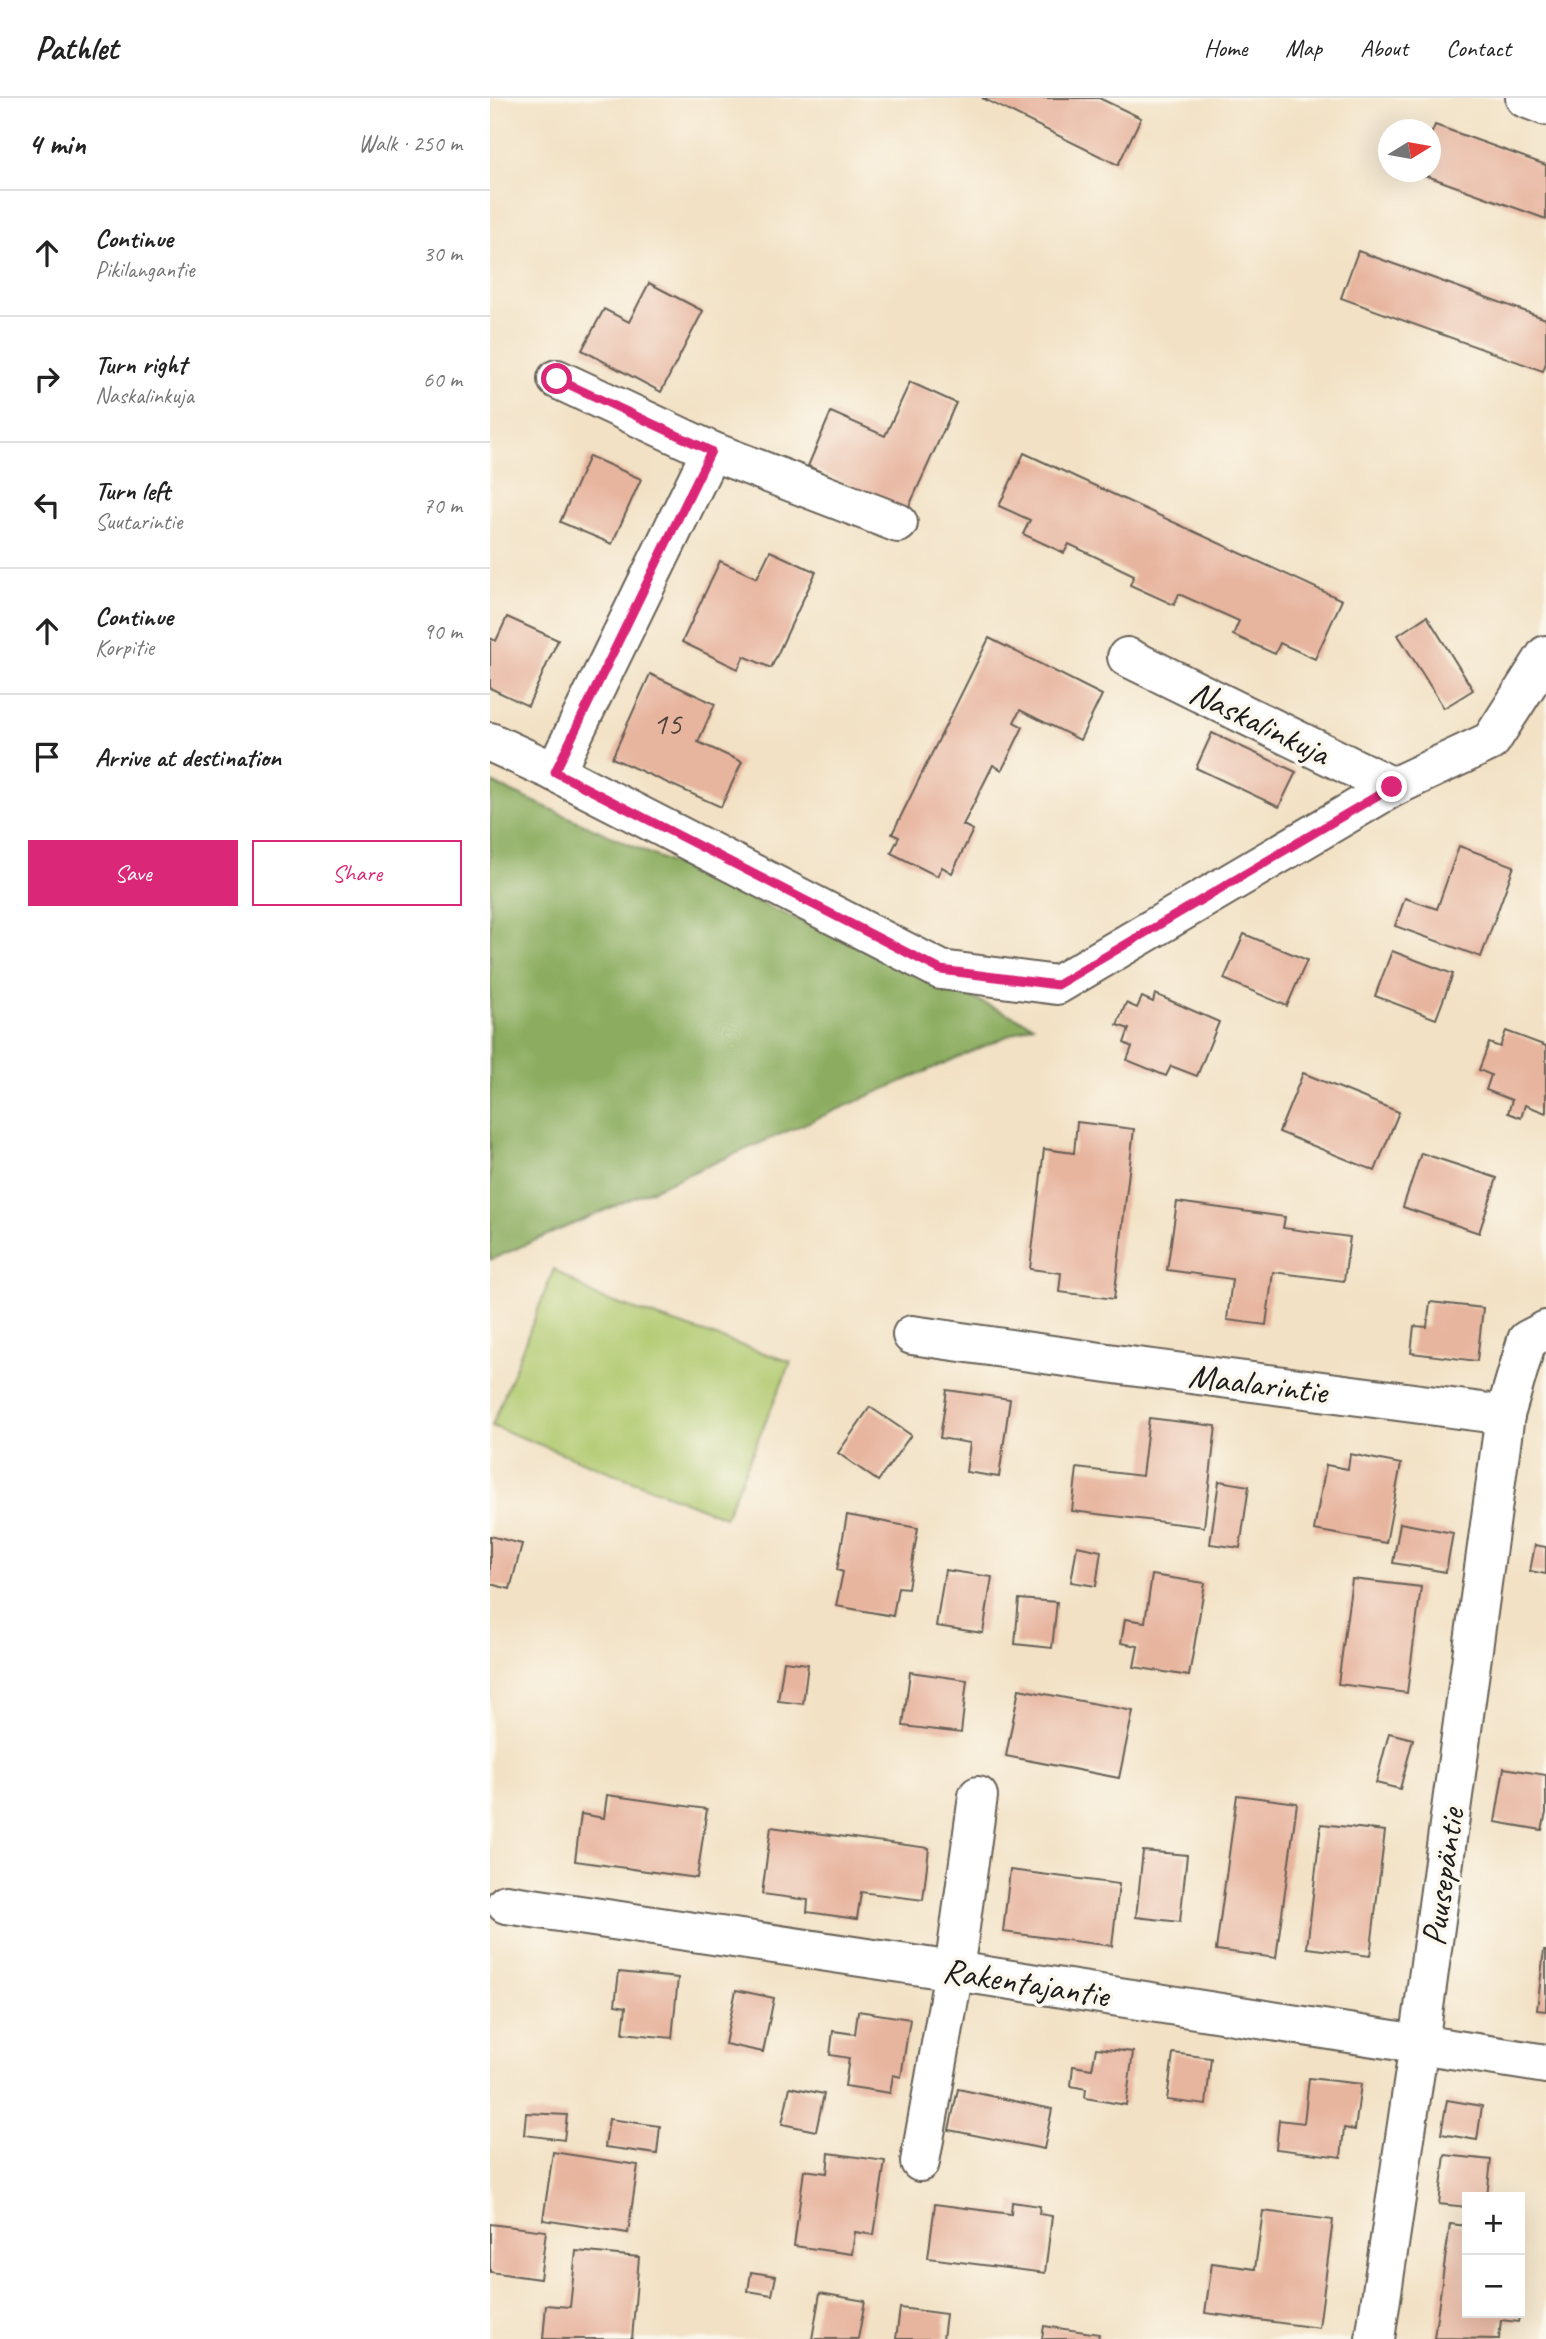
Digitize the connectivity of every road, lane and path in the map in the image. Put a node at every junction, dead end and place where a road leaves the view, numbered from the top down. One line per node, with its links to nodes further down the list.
1 (1525, 98): 2 (street)
2 (1546, 106)
3 (557, 379): 4 (street)
4 (711, 451): 5 (street); 9 (street)
5 (898, 523)
6 (1546, 655): 10 (street)
7 (1127, 657): 10 (street, Naskalinkuja)
8 (490, 742): 9 (street)
9 (555, 772): 10 (street)
10 (1392, 787)
11 (1546, 1330): 13 (street)
12 (912, 1335): 13 (street, Maalarintie)
13 (1505, 1415): 17 (street, Puusepäntie)
14 (978, 1797): 16 (street)
15 (506, 1904): 16 (street, Rakentajantie)
16 (954, 1970): 17 (street, Rakentajantie); 19 (street)
17 (1419, 2044): 18 (street, Rakentajantie); 20 (street, Puusepäntie)
18 (1546, 2064)
19 (920, 2162)
20 (1375, 2339)

